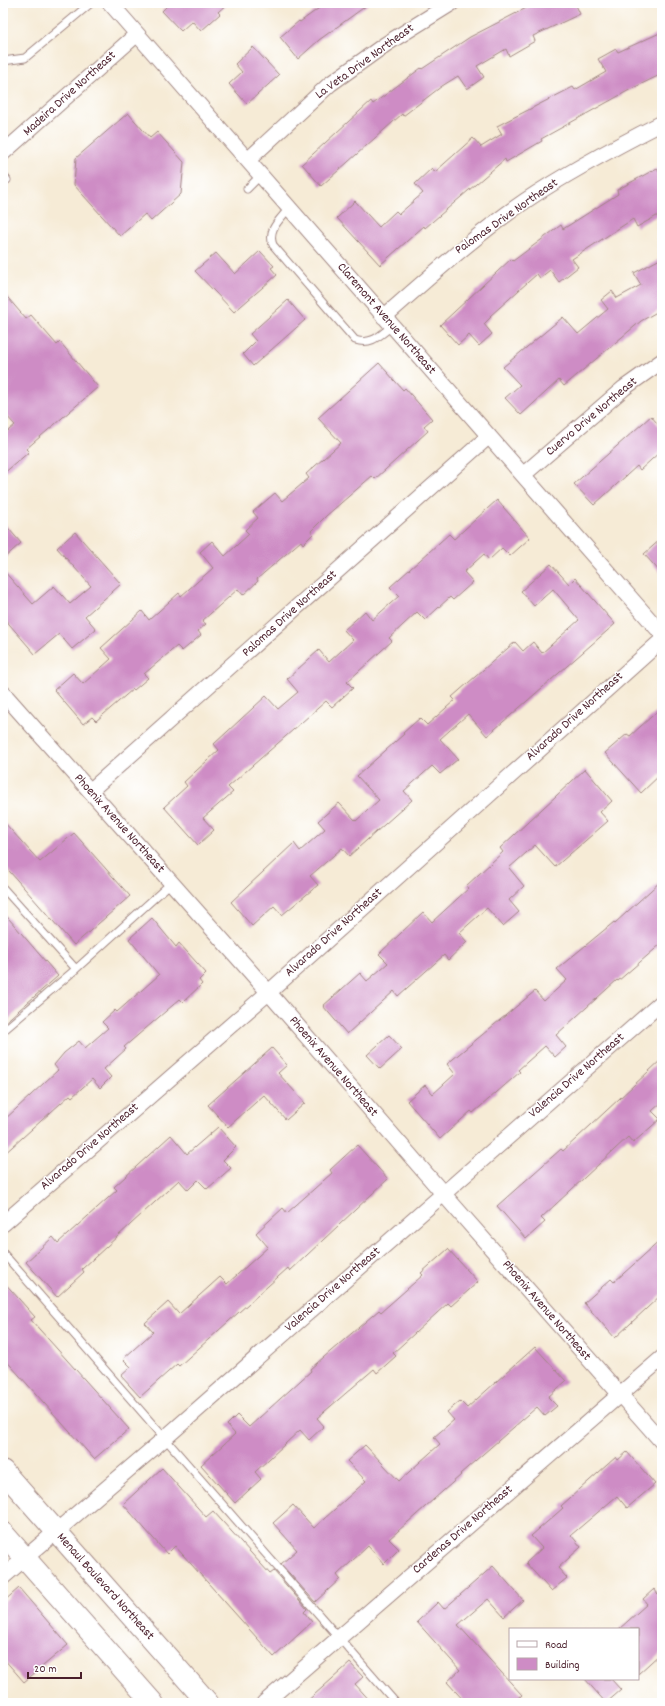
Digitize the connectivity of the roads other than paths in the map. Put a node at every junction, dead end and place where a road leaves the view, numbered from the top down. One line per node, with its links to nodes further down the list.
1 (91, 3): 5 (lane)
2 (110, 3): 4 (street, Claremont Avenue Northeast)
3 (452, 3): 8 (street, La Veta Drive Northeast)
4 (136, 35): 7 (street, Madeira Drive Northeast); 8 (street, Claremont Avenue Northeast)
5 (3, 62)
6 (662, 123): 12 (street, Palomas Drive Northeast)
7 (3, 153)
8 (248, 160): 9 (street, Claremont Avenue Northeast)
9 (261, 175): 10 (lane); 11 (street, Claremont Avenue Northeast)
10 (247, 189)
11 (289, 208): 12 (street, Claremont Avenue Northeast); 12 (lane)
12 (388, 322): 14 (street, Claremont Avenue Northeast)
13 (662, 361): 15 (street, Cuervo Drive Northeast)
14 (489, 436): 15 (street, Claremont Avenue Northeast); 19 (street, Palomas Drive Northeast)
15 (524, 475): 16 (street, Claremont Avenue Northeast)
16 (662, 634)
17 (662, 640): 23 (street, Alvarado Drive Northeast)
18 (3, 692): 19 (street, Phoenix Avenue Northeast)
19 (90, 791): 20 (street, Phoenix Avenue Northeast)
20 (171, 883): 22 (lane); 23 (street, Phoenix Avenue Northeast)
21 (3, 888): 22 (lane)
22 (76, 968): 25 (lane)
23 (269, 992): 26 (street, Phoenix Avenue Northeast); 27 (street, Alvarado Drive Northeast)
24 (662, 1002): 26 (street, Valencia Drive Northeast)
25 (3, 1032)
26 (443, 1193): 30 (street, Phoenix Avenue Northeast); 31 (street, Valencia Drive Northeast)
27 (3, 1224)
28 (3, 1253): 31 (lane)
29 (662, 1358): 30 (street, Cardenas Drive Northeast)
30 (620, 1395): 32 (street, Phoenix Avenue Northeast); 38 (street, Cardenas Drive Northeast)
31 (164, 1439): 34 (street, Valencia Drive Northeast); 38 (lane)
32 (662, 1442)
33 (3, 1471): 34 (main road, Menaul Boulevard Northeast)
34 (56, 1532): 36 (street, Valencia Drive Northeast); 40 (main road, Menaul Boulevard Northeast)
35 (3, 1533): 36 (main road)
36 (25, 1558): 37 (street, Valencia Drive Northeast); 39 (main road)
37 (3, 1577)
38 (339, 1637): 41 (street, Cardenas Drive Northeast); 42 (lane)
39 (153, 1703)
40 (208, 1703)
41 (264, 1703)
42 (396, 1703)

